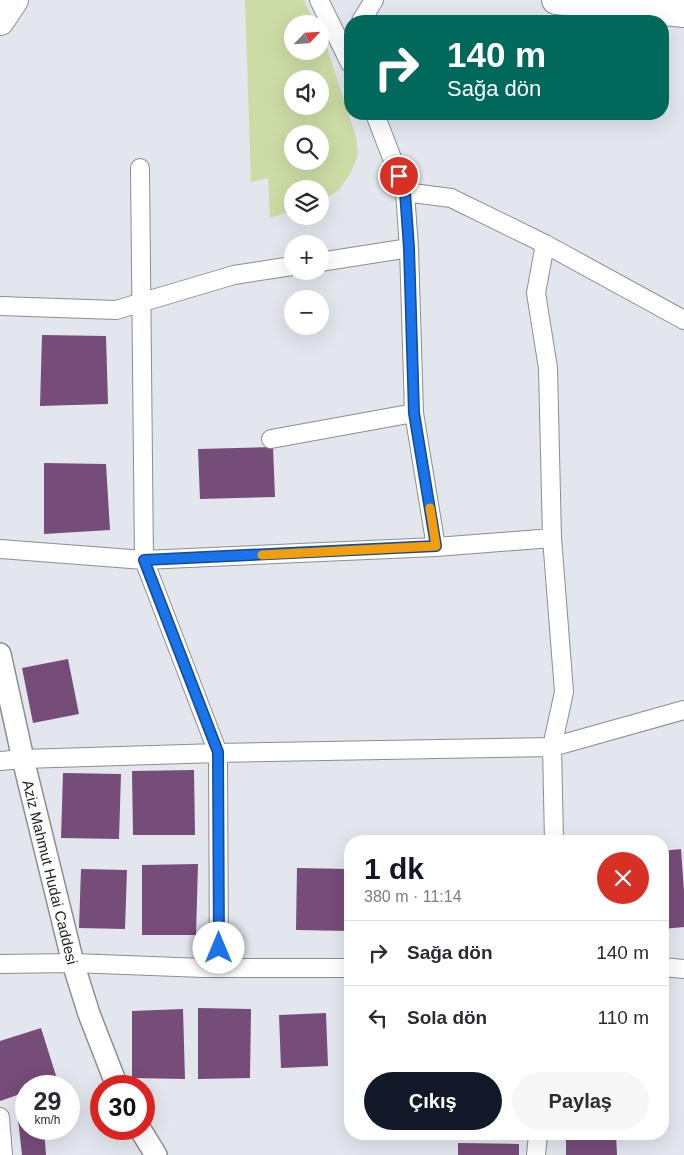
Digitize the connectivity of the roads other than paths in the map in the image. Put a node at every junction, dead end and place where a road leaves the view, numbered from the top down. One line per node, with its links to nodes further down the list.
1 (14, 0): 7 (main road)
2 (319, 0): 8 (street)
3 (374, 0): 6 (street)
4 (556, 0): 5 (main road)
5 (684, 13)
6 (365, 15)
7 (0, 21)
8 (344, 51)
9 (377, 120): 11 (street)
10 (140, 168): 16 (street)
11 (405, 192): 12 (street); 13 (street)
12 (545, 244): 18 (street); 21 (street)
13 (409, 248): 14 (street); 19 (street)
14 (329, 261)
15 (284, 267): 16 (street)
16 (142, 304): 17 (street); 24 (street)
17 (0, 306)
18 (684, 320)
19 (414, 413): 20 (street); 22 (street)
20 (271, 439)
21 (552, 538): 22 (street); 27 (street)
22 (436, 546): 24 (street)
23 (0, 549): 24 (street)
24 (144, 560): 28 (street)
25 (0, 654): 29 (street, Aziz Mahmut Hudai Caddesi)
26 (684, 710): 27 (street)
27 (552, 747): 28 (street); 31 (street)
28 (218, 752): 29 (street); 34 (street)
29 (23, 759): 30 (street); 32 (street, Aziz Mahmut Hudai Caddesi)
30 (0, 761)
31 (554, 835)
32 (73, 963): 33 (street); 34 (street); 38 (street, Aziz Mahmut Hudai Caddesi)
33 (0, 964)
34 (219, 968): 35 (street)
35 (344, 968)
36 (669, 968): 37 (street)
37 (684, 969)
38 (113, 1075)
39 (0, 1117): 42 (street)
40 (147, 1140): 43 (street)
41 (537, 1140): 44 (street)
42 (3, 1155)
43 (156, 1155)
44 (536, 1155)

